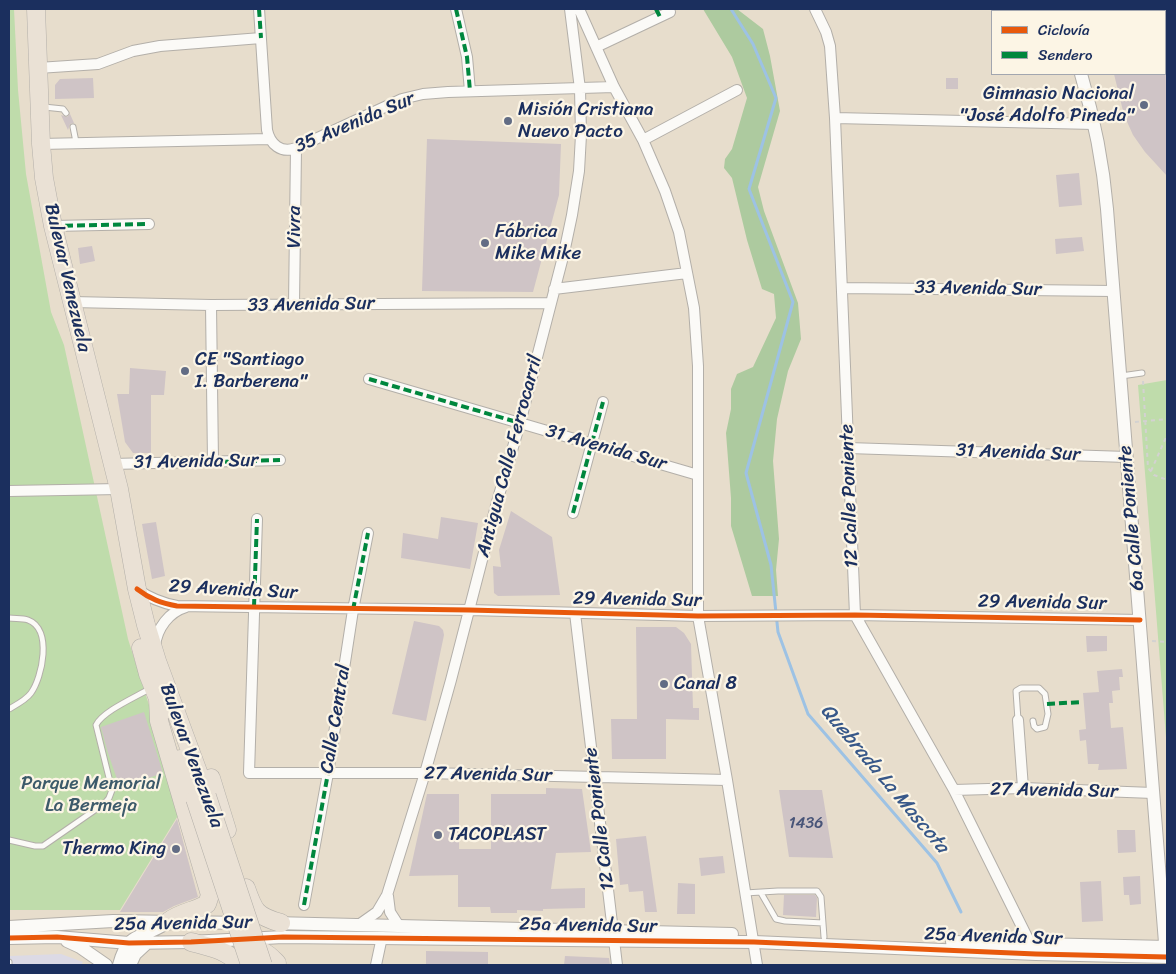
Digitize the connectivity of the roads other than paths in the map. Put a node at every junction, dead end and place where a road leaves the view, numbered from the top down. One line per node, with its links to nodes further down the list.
1 (36, 9): 11 (highway, Bulevar Venezuela)
2 (259, 9): 9 (street)
3 (456, 9): 16 (street)
4 (570, 9): 14 (street, Antigua Calle Ferrocarril)
5 (579, 9): 10 (street)
6 (815, 9): 19 (street, 12 Calle Poniente)
7 (670, 12): 8 (street)
8 (658, 13): 10 (street)
9 (261, 38): 11 (street); 22 (street)
10 (596, 47): 13 (street)
11 (38, 68): 17 (highway, Bulevar Venezuela)
12 (1081, 75): 20 (street, 6a Calle Poniente)
13 (614, 87): 14 (street, 35 Avenida Sur); 23 (street)
14 (580, 89): 16 (street, 35 Avenida Sur); 31 (street, Antigua Calle Ferrocarril)
15 (737, 90): 23 (street)
16 (470, 91): 26 (street, 35 Avenida Sur)
17 (39, 106): 18 (lane); 25 (highway, Bulevar Venezuela)
18 (66, 113)
19 (835, 118): 20 (street); 30 (street, 12 Calle Poniente)
20 (1094, 124): 32 (street, 6a Calle Poniente)
21 (72, 127): 24 (lane)
22 (269, 139): 24 (street, 35 Avenida Sur); 26 (street, 35 Avenida Sur)
23 (643, 140): 29 (street)
24 (76, 142): 25 (street, 35 Avenida Sur)
25 (41, 144): 28 (highway, Bulevar Venezuela)
26 (296, 148): 35 (street, Vivra)
27 (149, 224): 28 (street)
28 (53, 226): 33 (highway, Bulevar Venezuela)
29 (687, 273): 31 (street); 48 (street)
30 (842, 288): 32 (street, 33 Avenida Sur); 43 (street, 12 Calle Poniente)
31 (554, 289): 34 (street, Antigua Calle Ferrocarril)
32 (1114, 291): 38 (street, 6a Calle Poniente)
33 (72, 302): 36 (street, 33 Avenida Sur); 47 (highway, Bulevar Venezuela)
34 (551, 303): 35 (street, 33 Avenida Sur); 41 (street, Antigua Calle Ferrocarril)
35 (294, 305): 36 (street, 33 Avenida Sur)
36 (210, 306): 46 (street)
37 (1142, 373): 38 (lane)
38 (1121, 376): 44 (street, 6a Calle Poniente)
39 (369, 379): 41 (street, 31 Avenida Sur)
40 (603, 402): 42 (street)
41 (520, 423): 42 (street, 31 Avenida Sur); 59 (street, Antigua Calle Ferrocarril)
42 (592, 444): 48 (street, 31 Avenida Sur); 51 (street)
43 (848, 448): 44 (street, 31 Avenida Sur); 61 (street, 12 Calle Poniente)
44 (1128, 457): 64 (street, 6a Calle Poniente)
45 (280, 460): 46 (street, 31 Avenida Sur)
46 (213, 462): 47 (street, 31 Avenida Sur)
47 (112, 464): 49 (highway, Bulevar Venezuela)
48 (698, 476): 62 (street)
49 (119, 489): 50 (street); 54 (highway, Bulevar Venezuela)
50 (9, 491)
51 (573, 513)
52 (257, 519): 57 (street)
53 (368, 532): 58 (street, Calle Central)
54 (129, 544): 55 (highway, Bulevar Venezuela); 66 (highway, Bulevar Venezuela)
55 (137, 589): 56 (street, 29 Avenida Sur); 65 (highway, Bulevar Venezuela)
56 (192, 605): 57 (street, 29 Avenida Sur); 65 (street, 29 Avenida Sur)
57 (254, 607): 58 (street, 29 Avenida Sur); 70 (street, 27 Avenida Sur)
58 (353, 610): 59 (street, 29 Avenida Sur); 70 (street, Calle Central)
59 (469, 610): 60 (street, 29 Avenida Sur); 71 (street, Antigua Calle Ferrocarril)
60 (575, 613): 62 (street, 29 Avenida Sur); 72 (street, 12 Calle Poniente)
61 (855, 615): 62 (street, 29 Avenida Sur); 64 (street, 29 Avenida Sur); 75 (street, 12 Calle Poniente)
62 (698, 616): 73 (street)
63 (9, 618): 67 (lane)
64 (1140, 620): 76 (street, 6a Calle Poniente)
65 (154, 652): 66 (highway, Bulevar Venezuela)
66 (159, 690): 77 (highway, Bulevar Venezuela); 78 (lane); 79 (highway); 80 (highway)
67 (9, 709)
68 (1018, 720): 69 (lane); 74 (street)
69 (1033, 721)
70 (328, 773): 71 (street, 27 Avenida Sur); 84 (street, Calle Central)
71 (425, 773): 72 (street, 27 Avenida Sur); 83 (street, Antigua Calle Ferrocarril)
72 (596, 777): 73 (street, 27 Avenida Sur); 93 (street, 12 Calle Poniente)
73 (728, 780): 81 (street)
74 (1023, 788): 75 (street, 27 Avenida Sur); 76 (street, 27 Avenida Sur)
75 (954, 790): 100 (street, 12 Calle Poniente)
76 (1154, 793): 101 (street, 6a Calle Poniente)
77 (201, 797): 108 (highway, Bulevar Venezuela, bridge); 109 (highway, Bulevar Venezuela, bridge)
78 (9, 840)
79 (239, 866): 80 (highway); 90 (highway)
80 (204, 873): 85 (highway)
81 (745, 893): 82 (lane); 96 (street)
82 (761, 893): 86 (lane); 86 (lane)
83 (387, 895): 87 (street, Antigua Calle Ferrocarril); 88 (street)
84 (304, 905)
85 (169, 921): 89 (street, 25a Avenida Sur); 90 (street, 25a Avenida Sur); 99 (street)
86 (823, 923): 94 (lane)
87 (360, 924): 88 (street, 25a Avenida Sur); 90 (street, 25a Avenida Sur)
88 (399, 926): 93 (street, 25a Avenida Sur)
89 (9, 927)
90 (282, 930): 92 (street, 25a Avenida Sur); 98 (street, 25a Avenida Sur); 109 (street)
91 (58, 937): 95 (street, 25a Avenida Sur); 99 (street, 25a Avenida Sur); 104 (street)
92 (382, 937): 93 (street, 25a Avenida Sur); 110 (street)
93 (614, 937): 96 (street, 25a Avenida Sur); 111 (street, 12 Calle Poniente)
94 (824, 937): 96 (street, 25a Avenida Sur); 100 (street, 25a Avenida Sur)
95 (9, 938)
96 (753, 938): 101 (street, 25a Avenida Sur); 112 (street)
97 (148, 942): 98 (street, 25a Avenida Sur); 99 (street, 25a Avenida Sur); 106 (street)
98 (191, 942): 107 (highway)
99 (129, 943): 105 (street)
100 (1030, 943): 101 (street, 25a Avenida Sur)
101 (1167, 955)
102 (9, 962): 103 (lane)
103 (9, 965)
104 (106, 965)
105 (120, 965)
106 (130, 965)
107 (240, 965)
108 (248, 965): 109 (highway)
109 (272, 965)
110 (376, 965)
111 (617, 965)
112 (757, 965)

